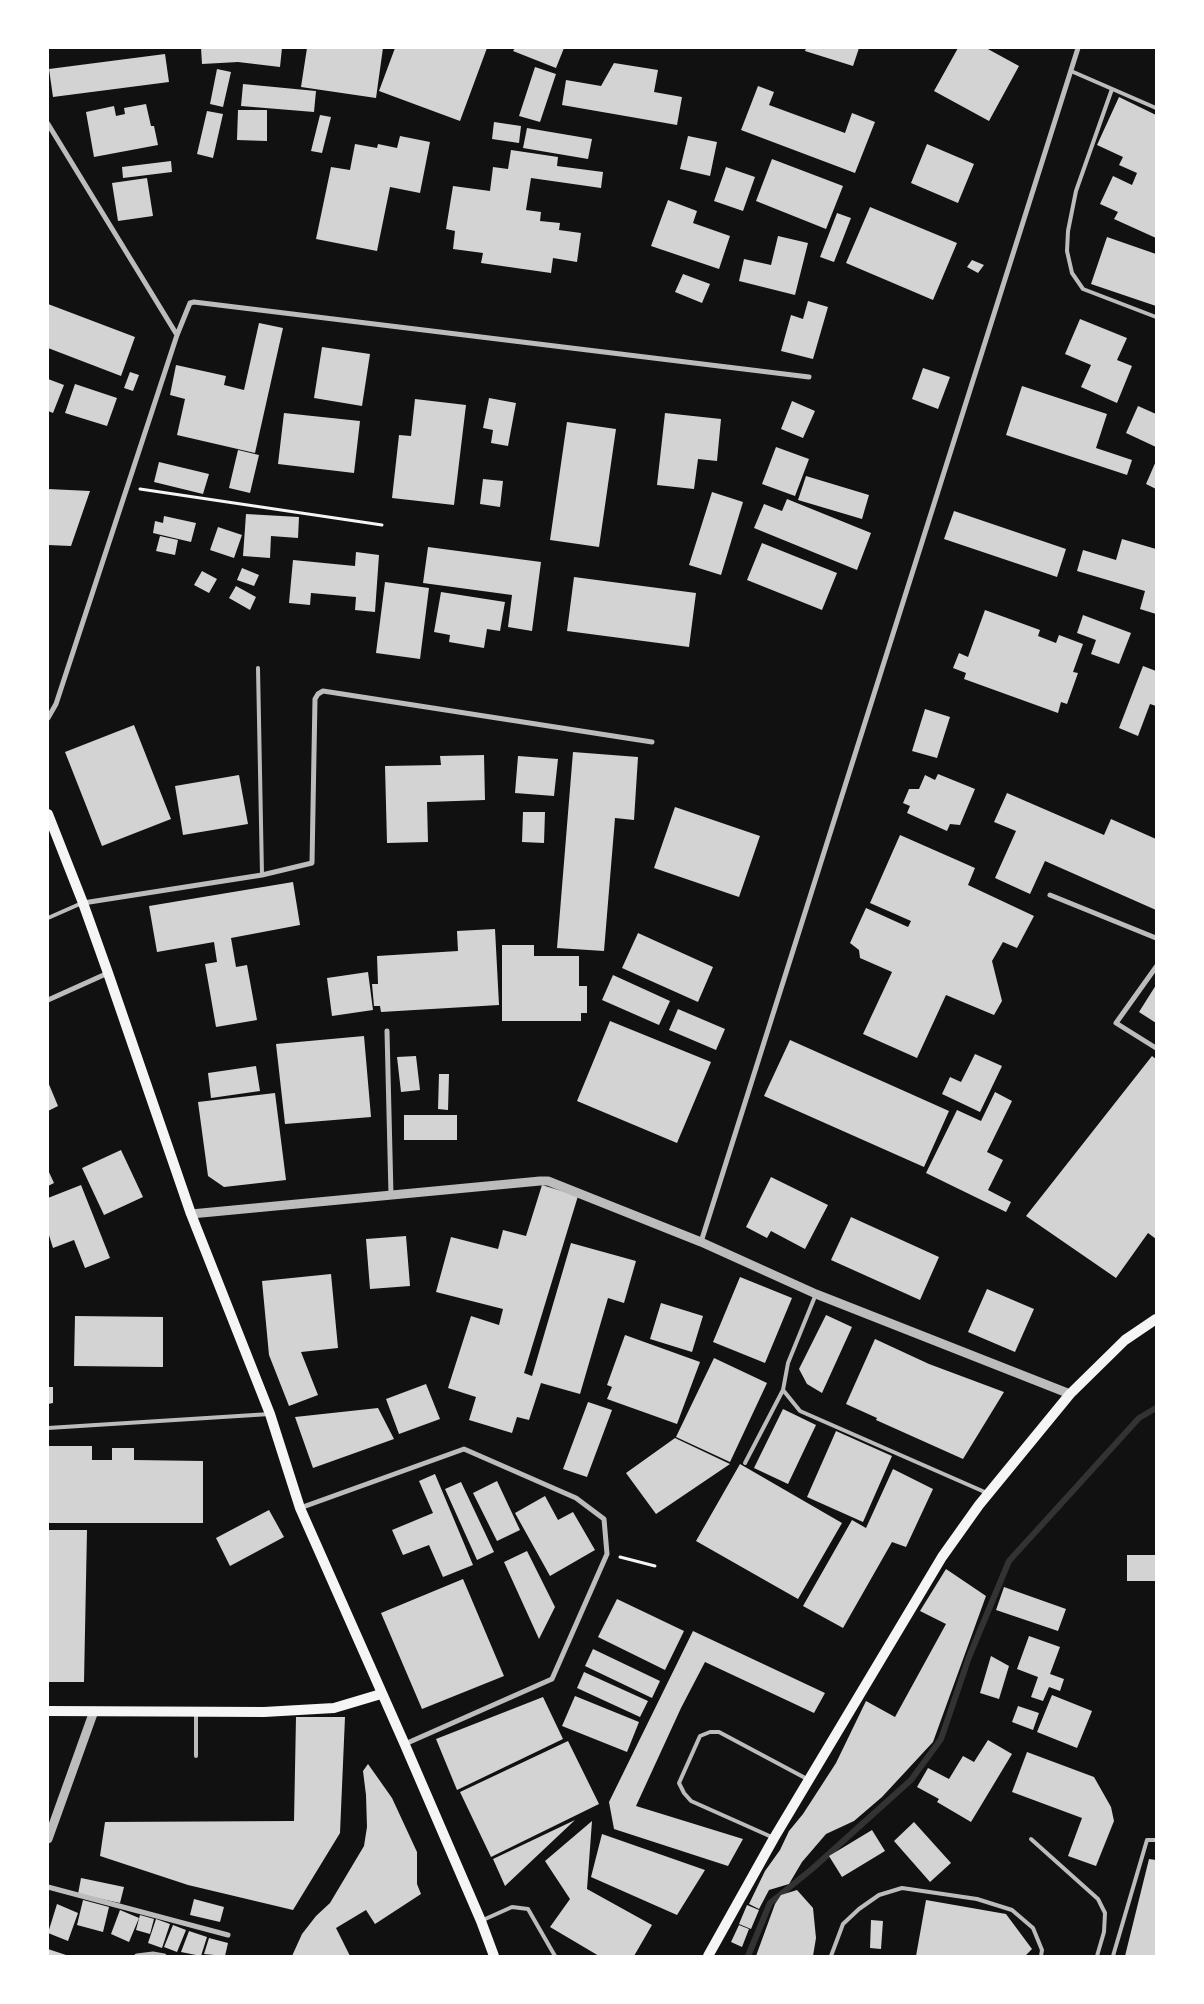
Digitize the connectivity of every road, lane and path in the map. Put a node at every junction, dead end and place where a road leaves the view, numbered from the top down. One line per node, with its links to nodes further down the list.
1 (1078, 48): 2 (street)
2 (1071, 71): 3 (lane); 28 (street)
3 (1112, 89): 4 (lane); 6 (lane)
4 (1156, 108)
5 (48, 124): 7 (street)
6 (1156, 317)
7 (178, 335): 8 (street); 9 (street)
8 (809, 377)
9 (127, 487): 10 (path); 12 (street)
10 (382, 525)
11 (258, 668): 16 (lane)
12 (48, 718)
13 (652, 742): 16 (street)
14 (48, 814): 15 (main road)
15 (50, 828): 18 (main road)
16 (262, 875): 18 (street)
17 (1050, 895): 20 (street)
18 (83, 903): 19 (lane); 22 (main road)
19 (48, 918)
20 (1156, 938)
21 (1156, 967): 25 (street)
22 (108, 973): 23 (street); 27 (main road)
23 (48, 1000)
24 (387, 1031): 26 (street)
25 (1156, 1048)
26 (390, 1195): 27 (street); 28 (street)
27 (191, 1214): 33 (main road)
28 (701, 1242): 29 (street)
29 (816, 1294): 31 (lane); 32 (street)
30 (1156, 1319): 32 (main road)
31 (783, 1390): 35 (lane); 36 (lane)
32 (1070, 1394): 36 (main road)
33 (270, 1414): 34 (lane); 37 (main road)
34 (48, 1428)
35 (745, 1462)
36 (988, 1493): 46 (main road)
37 (300, 1508): 38 (street); 40 (main road)
38 (607, 1554): 39 (path); 44 (street)
39 (655, 1566)
40 (381, 1694): 43 (main road); 44 (main road)
41 (48, 1711): 42 (main road)
42 (94, 1711): 43 (main road); 48 (street)
43 (196, 1712): 45 (lane)
44 (404, 1744): 52 (main road)
45 (196, 1756)
46 (809, 1780): 47 (main road); 47 (lane)
47 (774, 1838): 58 (main road)
48 (48, 1839)
49 (1031, 1839): 61 (lane)
50 (1156, 1840): 62 (lane)
51 (48, 1887): 53 (street)
52 (481, 1921): 56 (main road); 57 (lane)
53 (228, 1936)
54 (137, 1956): 55 (street)
55 (164, 1956)
56 (493, 1956)
57 (555, 1956)
58 (708, 1956)
59 (832, 1956): 60 (lane)
60 (1041, 1956)
61 (1097, 1956)
62 (1114, 1956)

